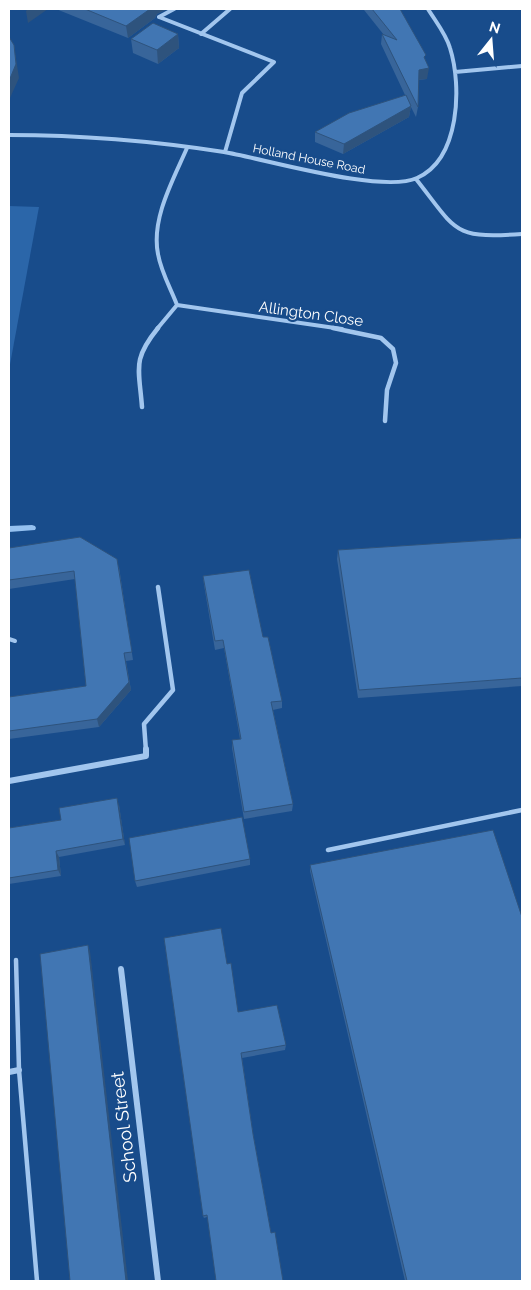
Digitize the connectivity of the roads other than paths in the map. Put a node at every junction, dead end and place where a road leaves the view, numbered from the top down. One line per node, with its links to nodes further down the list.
1 (174, 9): 4 (street)
2 (230, 9): 4 (street)
3 (428, 9): 6 (street)
4 (201, 34): 9 (street)
5 (522, 66): 6 (street)
6 (455, 72): 10 (street)
7 (9, 136): 8 (street, Holland House Road)
8 (187, 148): 9 (street, Holland House Road); 12 (street)
9 (225, 152): 10 (street, Holland House Road)
10 (416, 179): 11 (street)
11 (522, 234)
12 (177, 305): 13 (street); 14 (street, Allington Close)
13 (142, 407)
14 (384, 421)
15 (158, 588): 18 (street)
16 (9, 639): 17 (lane)
17 (15, 641)
18 (9, 781)
19 (522, 810): 20 (lane)
20 (328, 850)
21 (16, 960): 23 (lane)
22 (121, 969): 26 (street, School Street)
23 (19, 1070): 24 (street); 25 (lane)
24 (9, 1072)
25 (37, 1281)
26 (158, 1281)

